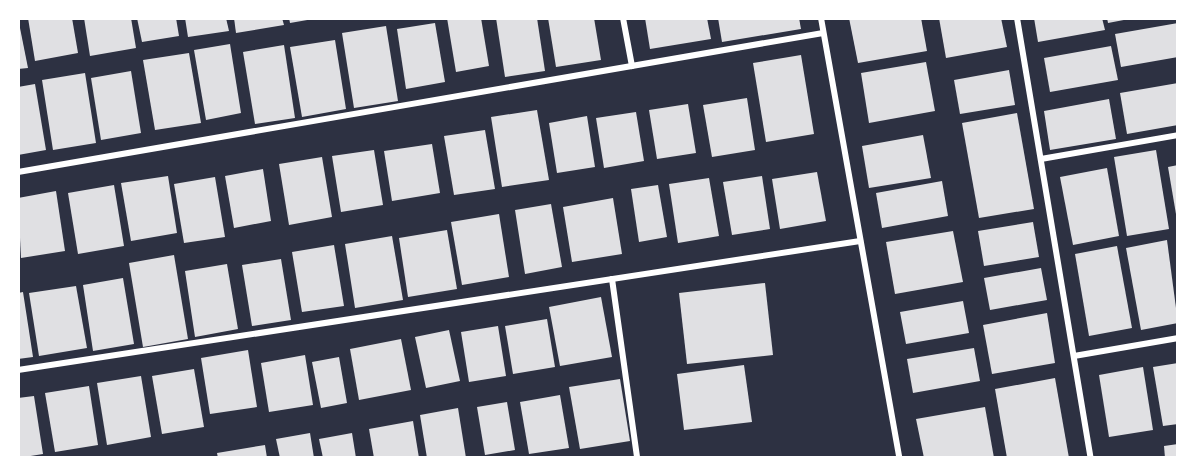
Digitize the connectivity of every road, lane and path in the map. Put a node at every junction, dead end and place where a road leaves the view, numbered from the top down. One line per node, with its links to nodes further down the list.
1 (623, 18): 5 (street)
2 (821, 18): 4 (street)
3 (1017, 18): 7 (street)
4 (823, 33): 5 (street); 9 (street)
5 (632, 66): 8 (street)
6 (1178, 135): 7 (street)
7 (1041, 159): 12 (street)
8 (18, 172)
9 (861, 241): 10 (street); 15 (street)
10 (612, 279): 13 (street); 14 (street)
11 (1178, 338): 12 (street)
12 (1074, 356): 16 (street)
13 (18, 370)
14 (640, 458)
15 (899, 458)
16 (1091, 458)

